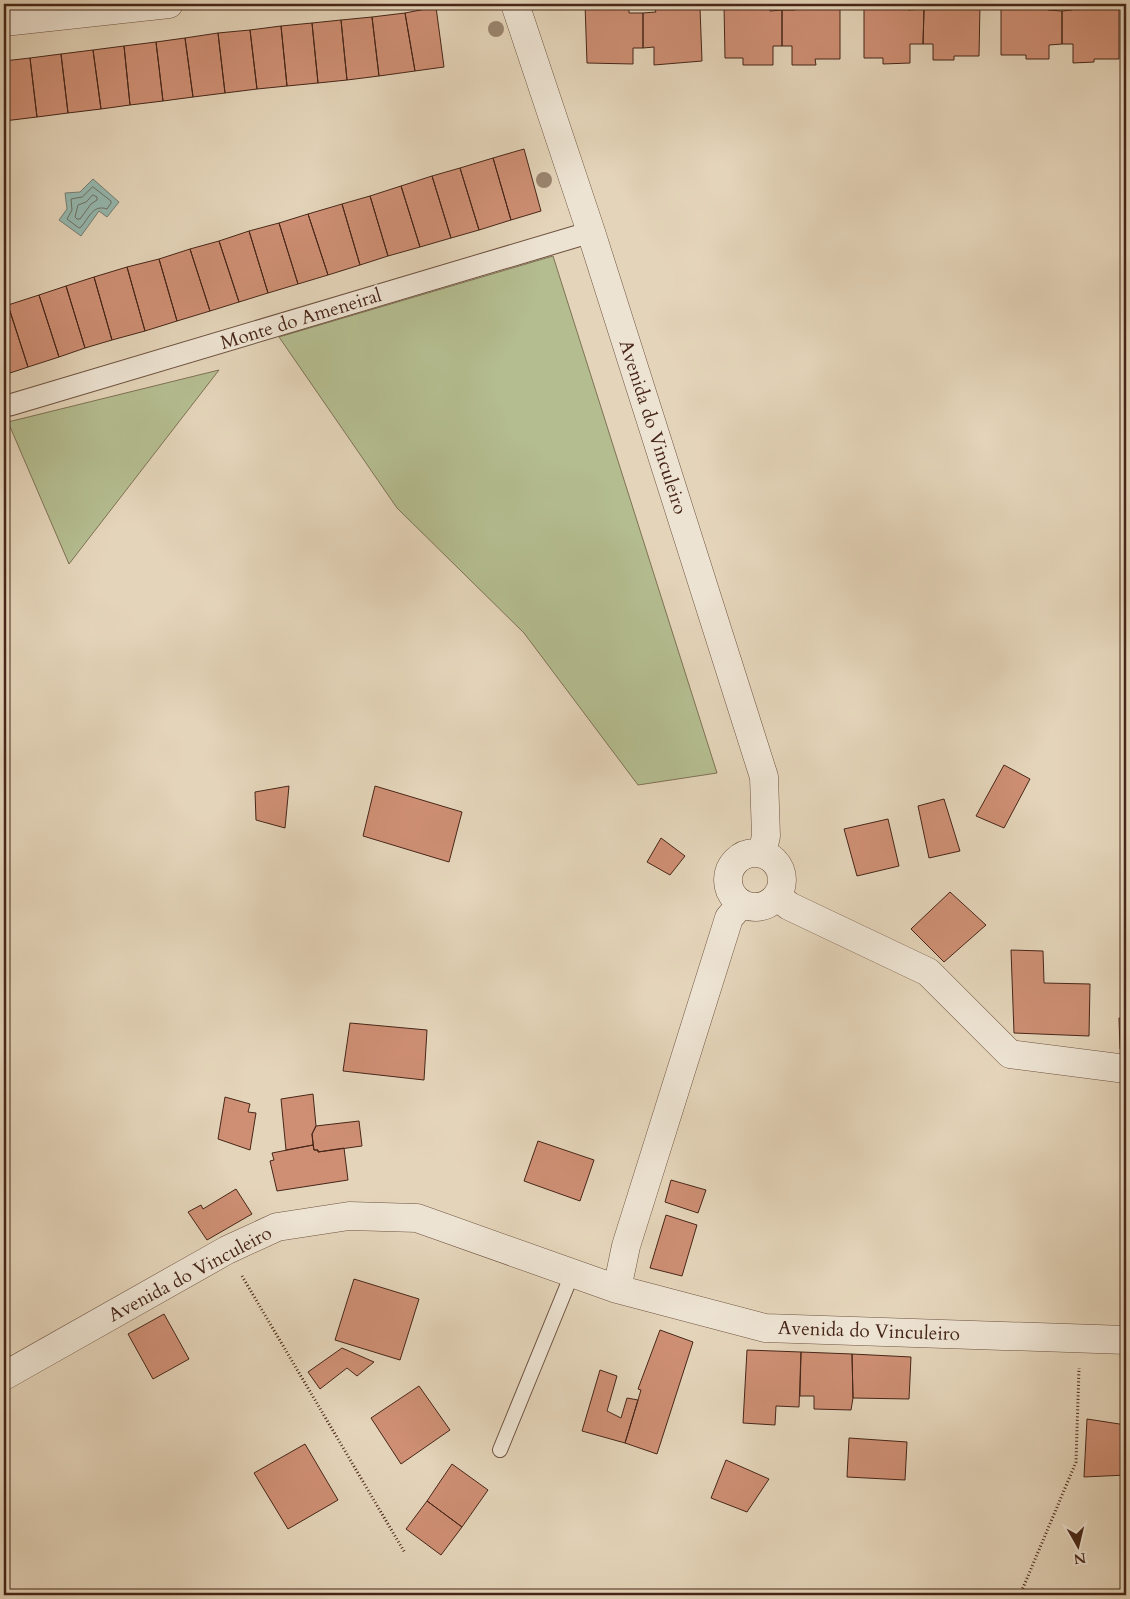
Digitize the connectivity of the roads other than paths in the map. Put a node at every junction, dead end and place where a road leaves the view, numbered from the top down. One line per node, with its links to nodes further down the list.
1 (169, 4): 3 (street)
2 (515, 4): 4 (street, Avenida do Vinculeiro)
3 (4, 22)
4 (591, 232): 5 (street, Monte do Ameneiral); 6 (street, Avenida do Vinculeiro)
5 (10, 405)
6 (762, 854): 7 (street); 8 (street)
7 (778, 896): 8 (street); 9 (street)
8 (741, 904): 11 (street)
9 (1126, 1069)
10 (572, 1274): 11 (street, Avenida do Vinculeiro); 13 (street, Avenida do Vinculeiro); 14 (lane)
11 (617, 1289): 12 (street, Avenida do Vinculeiro)
12 (1126, 1340)
13 (4, 1376)
14 (500, 1450)

